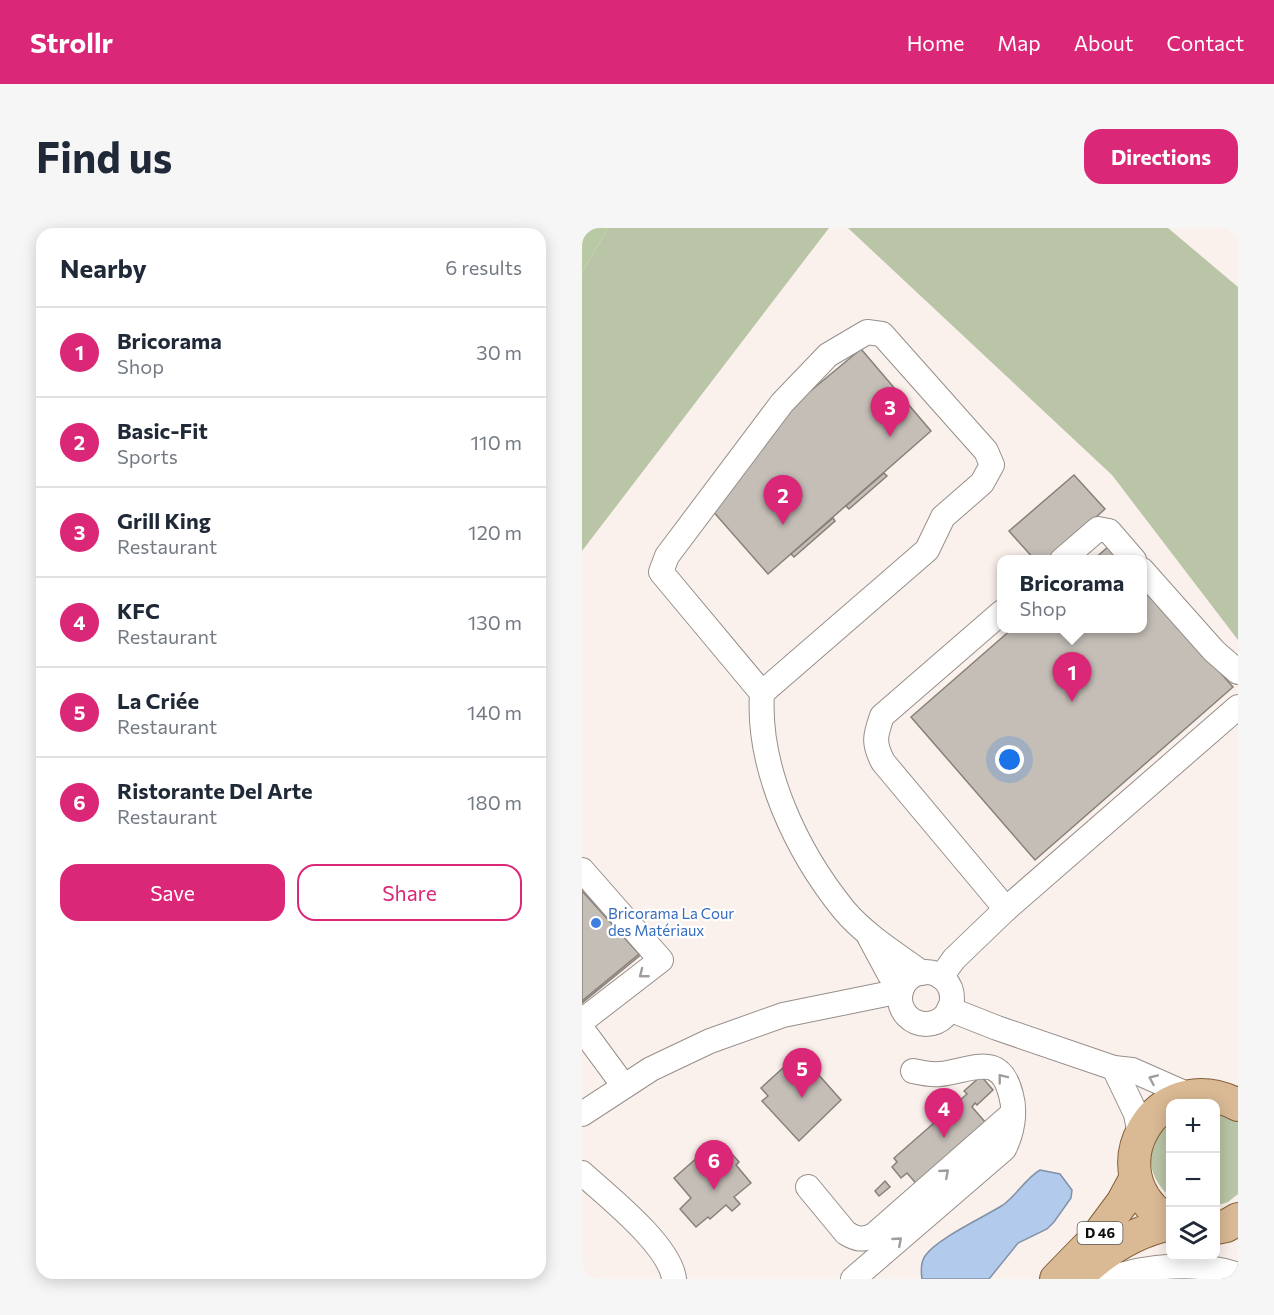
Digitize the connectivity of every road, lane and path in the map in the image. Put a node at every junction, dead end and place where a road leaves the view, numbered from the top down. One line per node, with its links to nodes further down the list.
1 (1068, 555): 2 (street)
2 (1130, 555)
3 (1147, 575): 5 (street)
4 (997, 616): 9 (street)
5 (1238, 672)
6 (762, 693): 6 (street); 10 (street)
7 (1238, 708): 9 (street)
8 (582, 870): 15 (street, one-way to 15)
9 (1006, 909): 11 (street)
10 (871, 940): 11 (street); 12 (street); 13 (street)
11 (932, 975): 12 (street); 14 (street)
12 (902, 996): 13 (street); 14 (street)
13 (850, 1002): 19 (street)
14 (950, 1009): 17 (street)
15 (582, 1021)
16 (582, 1029): 19 (street)
17 (1114, 1068): 20 (street, one-way to 17); 24 (street)
18 (913, 1071): 23 (street, one-way to 18)
19 (624, 1086): 22 (street)
20 (1191, 1096): 21 (main road); 24 (main road)
21 (1233, 1100)
22 (582, 1114)
23 (1012, 1114): 27 (street, one-way to 23); 36 (street, one-way to 23)
24 (1140, 1135): 26 (main road)
25 (582, 1173): 35 (street)
26 (1135, 1179): 29 (main road); 37 (main road, D 46)
27 (808, 1187)
28 (1238, 1219): 31 (main road)
29 (1166, 1220)
30 (1166, 1224): 38 (main road, D 46)
31 (1220, 1227)
32 (1220, 1235): 33 (street)
33 (1238, 1239)
34 (1238, 1275): 39 (street)
35 (674, 1279)
36 (853, 1279)
37 (1056, 1279)
38 (1076, 1279)
39 (1109, 1279)

